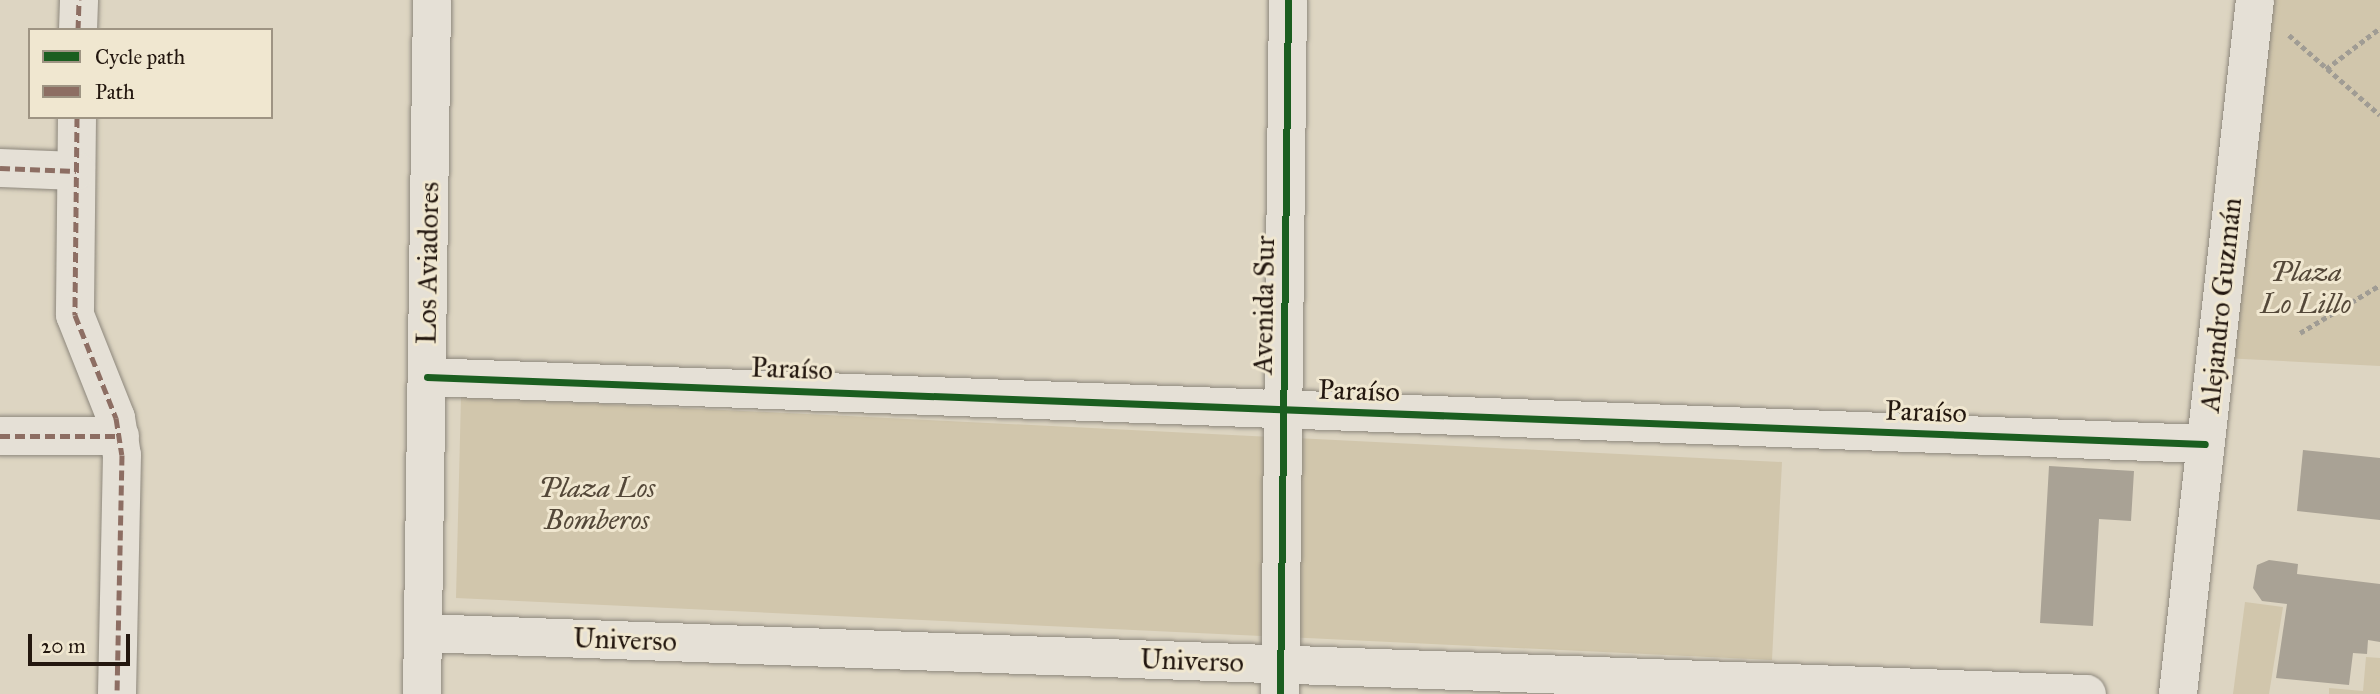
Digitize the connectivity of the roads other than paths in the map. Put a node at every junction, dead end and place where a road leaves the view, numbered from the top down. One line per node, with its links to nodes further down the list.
1 (79, 0): 5 (street)
2 (432, 0): 9 (street, Los Aviadores)
3 (1288, 0): 10 (street, Avenida Sur)
4 (2255, 1): 13 (street, Alejandro Guzmán)
5 (78, 28)
6 (77, 119): 8 (street)
7 (0, 168): 8 (street)
8 (76, 171): 12 (street)
9 (427, 377): 10 (street, Paraíso); 14 (street, Los Aviadores)
10 (1284, 409): 13 (street, Paraíso); 15 (street, Avenida Sur)
11 (0, 436): 12 (street)
12 (120, 436): 16 (street)
13 (2205, 444): 19 (street, Alejandro Guzmán)
14 (423, 633): 15 (street, Universo); 17 (street, Los Aviadores)
15 (1280, 679): 18 (street, Universo)
16 (117, 694)
17 (422, 694)
18 (2087, 694)
19 (2178, 694)

